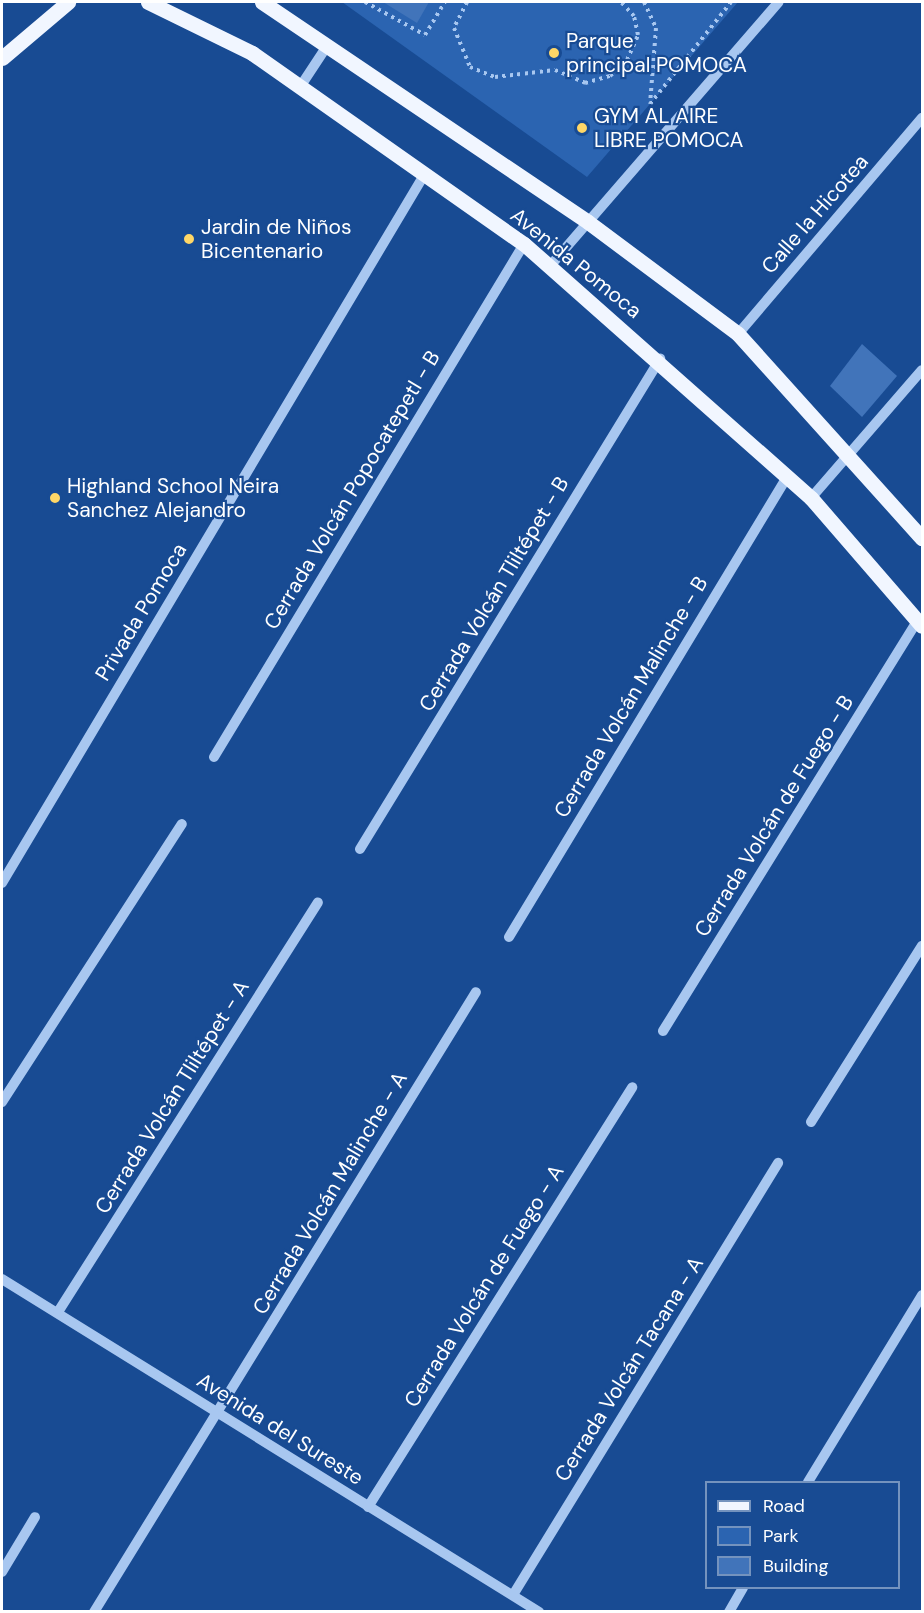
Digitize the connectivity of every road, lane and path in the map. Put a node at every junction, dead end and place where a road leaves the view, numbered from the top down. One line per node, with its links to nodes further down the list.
1 (68, 2): 12 (main road)
2 (148, 2): 13 (main road, Avenida Pomoca)
3 (262, 2): 11 (main road, Avenida Pomoca)
4 (365, 2): 5 (path)
5 (445, 2)
6 (467, 2): 7 (path)
7 (621, 2)
8 (644, 2): 9 (path)
9 (732, 2)
10 (779, 2): 16 (street)
11 (327, 46): 13 (street); 16 (main road, Avenida Pomoca)
12 (2, 58)
13 (300, 87): 15 (main road, Avenida Pomoca)
14 (922, 118): 19 (street, Calle la Hicotea)
15 (424, 175): 17 (main road, Avenida Pomoca); 30 (street, Privada Pomoca)
16 (588, 222): 18 (street); 19 (main road, Avenida Pomoca)
17 (524, 244): 18 (main road, Avenida Pomoca); 27 (street, Cerrada Volcán Popocatepetl - B)
18 (550, 266): 20 (main road, Avenida Pomoca)
19 (738, 334): 22 (main road, Avenida Pomoca)
20 (660, 360): 23 (main road, Avenida Pomoca); 29 (street, Cerrada Volcán Tliltépet - B)
21 (922, 370): 22 (street)
22 (847, 455): 24 (street); 25 (main road, Avenida Pomoca)
23 (787, 477): 24 (main road, Avenida Pomoca); 32 (street, Cerrada Volcán Malinche - B)
24 (811, 498): 26 (main road, Avenida Pomoca)
25 (922, 538)
26 (920, 623): 35 (street, Cerrada Volcán de Fuego - B)
27 (214, 757)
28 (182, 824): 37 (street)
29 (360, 849)
30 (2, 883)
31 (318, 903): 42 (street, Cerrada Volcán Tliltépet - A)
32 (509, 937)
33 (922, 946): 38 (street)
34 (476, 992): 43 (street, Cerrada Volcán Malinche - A)
35 (663, 1031)
36 (632, 1087): 45 (street, Cerrada Volcán de Fuego - A)
37 (2, 1102)
38 (811, 1122)
39 (778, 1163): 49 (street, Cerrada Volcán Tacana - A)
40 (2, 1279): 42 (street, Avenida del Sureste)
41 (922, 1295): 44 (street)
42 (58, 1312): 43 (street, Avenida del Sureste)
43 (219, 1415): 45 (street, Avenida del Sureste); 50 (street, Cerrada Volcán Malinche - A)
44 (809, 1481)
45 (368, 1507): 49 (street, Avenida del Sureste)
46 (34, 1517): 47 (street)
47 (2, 1572)
48 (742, 1589): 52 (street)
49 (513, 1595): 51 (street, Avenida del Sureste)
50 (94, 1611)
51 (539, 1611)
52 (729, 1611)

